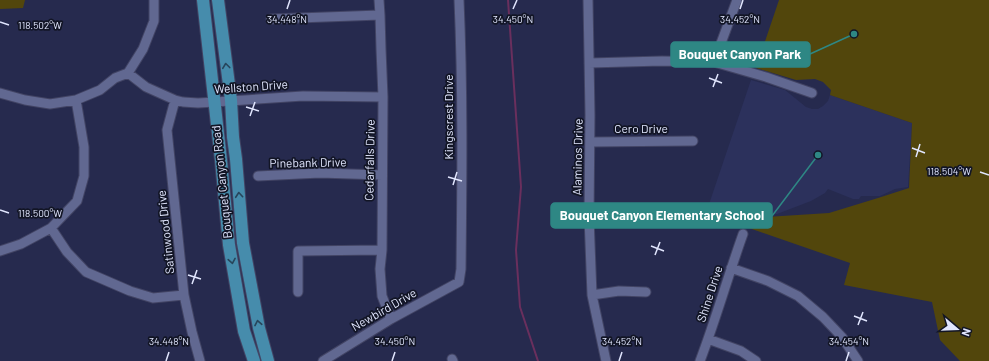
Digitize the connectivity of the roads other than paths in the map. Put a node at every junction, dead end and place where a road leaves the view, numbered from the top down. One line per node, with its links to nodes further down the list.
1 (154, 0): 12 (street)
2 (203, 0): 19 (main road, Bouquet Canyon Road)
3 (218, 0): 18 (main road, Bouquet Canyon Road, one-way to 3)
4 (379, 0): 8 (street, Cedarfalls Drive)
5 (460, 0): 31 (street, Kingscrest Drive)
6 (588, 0): 11 (street, Alaminos Drive)
7 (738, 0): 10 (street)
8 (380, 15): 9 (street); 15 (street, Cedarfalls Drive)
9 (271, 18)
10 (714, 62): 11 (street); 13 (street)
11 (590, 63): 21 (street, Alaminos Drive)
12 (128, 72): 16 (street); 17 (street, Wellston Drive)
13 (812, 93)
14 (0, 94): 16 (street)
15 (383, 97): 18 (street, Wellston Drive); 22 (street, Cedarfalls Drive)
16 (76, 100): 26 (street)
17 (175, 100): 19 (street, Wellston Drive); 35 (street, Satinwood Drive)
18 (231, 100): 19 (street, Wellston Drive); 40 (main road, Bouquet Canyon Road, one-way to 18)
19 (215, 102): 39 (main road, Bouquet Canyon Road, one-way to 39)
20 (693, 141): 21 (street, Cero Drive)
21 (590, 142): 25 (street, Alaminos Drive)
22 (382, 175): 23 (street, Pinebank Drive); 28 (street, Cedarfalls Drive)
23 (258, 176)
24 (666, 214): 25 (street)
25 (589, 217): 34 (street, Alaminos Drive)
26 (51, 228): 29 (street); 35 (street)
27 (743, 234): 30 (street, Shine Drive)
28 (382, 250): 32 (street); 36 (street, Cedarfalls Drive)
29 (0, 251)
30 (731, 268): 37 (street, Shine Drive); 45 (street)
31 (459, 282): 36 (street, Newbird Drive)
32 (298, 292)
33 (646, 292): 34 (street)
34 (592, 294): 42 (street, Alaminos Drive)
35 (184, 295): 38 (street, Satinwood Drive)
36 (391, 319): 41 (street, Newbird Drive)
37 (708, 339): 43 (street, Shine Drive); 44 (street)
38 (200, 361)
39 (254, 361)
40 (268, 361)
41 (323, 361)
42 (606, 361)
43 (700, 361)
44 (756, 361)
45 (858, 361)

